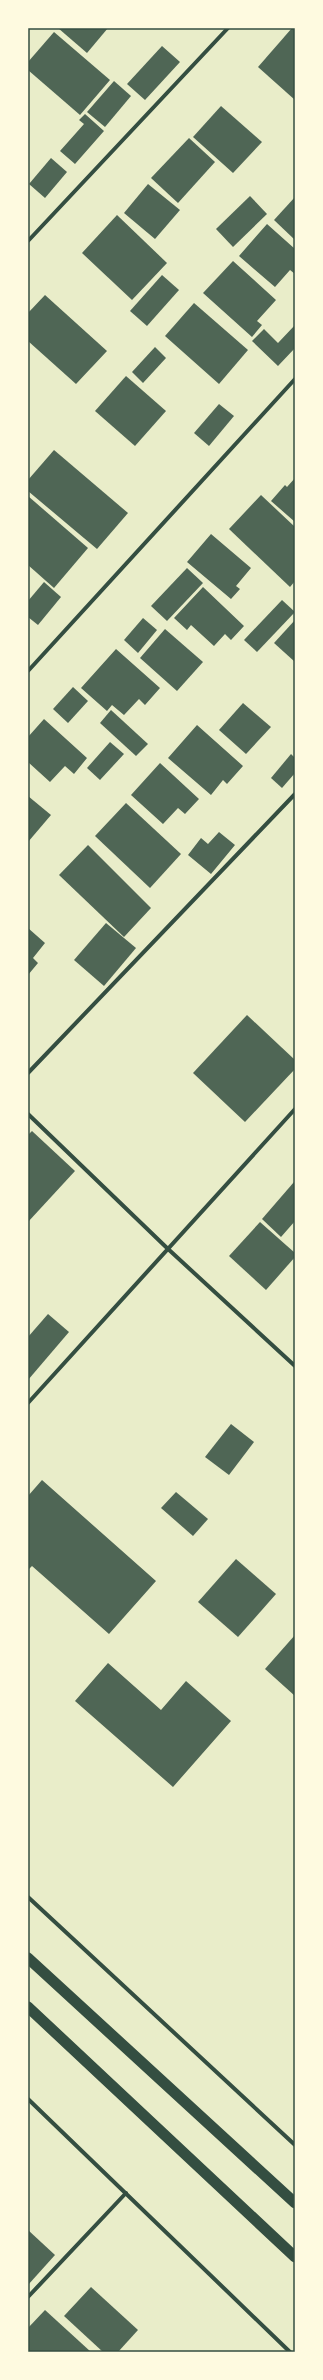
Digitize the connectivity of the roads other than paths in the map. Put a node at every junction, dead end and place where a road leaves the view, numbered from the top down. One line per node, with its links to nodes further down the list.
1 (228, 28): 2 (street)
2 (28, 241)
3 (295, 379): 4 (street)
4 (28, 671)
5 (295, 794): 6 (street)
6 (28, 1073)
7 (295, 1109): 9 (street)
8 (28, 1114): 9 (street)
9 (167, 1248): 10 (street); 11 (street)
10 (295, 1366)
11 (28, 1403)
12 (28, 1897): 16 (street)
13 (28, 1958): 18 (highway)
14 (28, 2007): 19 (highway)
15 (28, 2099): 17 (street)
16 (295, 2145)
17 (126, 2193): 20 (street); 21 (street)
18 (295, 2203)
19 (295, 2257)
20 (28, 2297)
21 (290, 2352)

